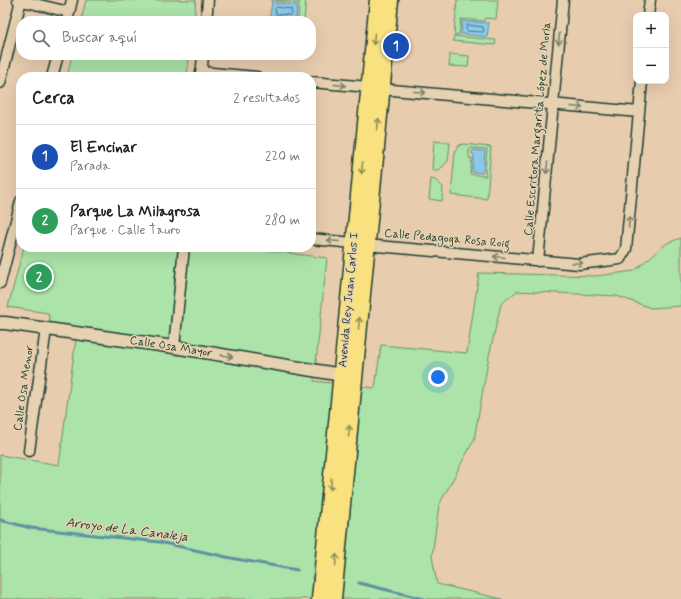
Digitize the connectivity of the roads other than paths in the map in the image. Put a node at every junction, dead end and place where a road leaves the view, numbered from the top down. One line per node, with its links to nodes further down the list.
1 (20, 0): 9 (street); 10 (street)
2 (72, 0): 11 (street)
3 (208, 0): 12 (street)
4 (378, 0): 21 (main road, Avenida Rey Juan Carlos I, one-way to 21)
5 (390, 0): 21 (main road, Avenida Rey Juan Carlos I)
6 (563, 0): 22 (street, Calle Escritora Margarita López de Morla, one-way to 22)
7 (650, 0): 8 (street)
8 (648, 12)
9 (16, 16)
10 (65, 16)
11 (68, 16)
12 (206, 16)
13 (16, 17): 19 (street)
14 (57, 60): 16 (street)
15 (202, 60): 17 (street)
16 (53, 72)
17 (201, 72)
18 (316, 82): 21 (street, one-way to 21)
19 (0, 83)
20 (642, 84): 23 (street)
21 (375, 88): 22 (street, one-way to 22); 26 (main road, Avenida Rey Juan Carlos I)
22 (553, 105): 23 (street, one-way to 23); 28 (street, Calle Escritora Margarita López de Morla, one-way to 28)
23 (640, 112): 28 (street, Calle Pedagoga Rosa Roig, one-way to 23)
24 (16, 221): 29 (street)
25 (316, 240): 26 (street, Calle Pedagoga Rosa Roig, one-way to 25)
26 (360, 244): 28 (street, Calle Pedagoga Rosa Roig, one-way to 26); 33 (main road, Avenida Rey Juan Carlos I); 36 (main road, Avenida Rey Juan Carlos I, one-way to 26)
27 (184, 252): 32 (street)
28 (538, 261)
29 (0, 283)
30 (0, 323): 31 (street, Calle Osa Mayor)
31 (46, 329): 32 (street, Calle Osa Mayor); 34 (street, Calle Osa Menor)
32 (174, 347): 33 (street, Calle Osa Mayor, one-way to 33)
33 (342, 375): 35 (main road, Avenida Rey Juan Carlos I, one-way to 35)
34 (29, 451)
35 (320, 599)
36 (333, 599)

